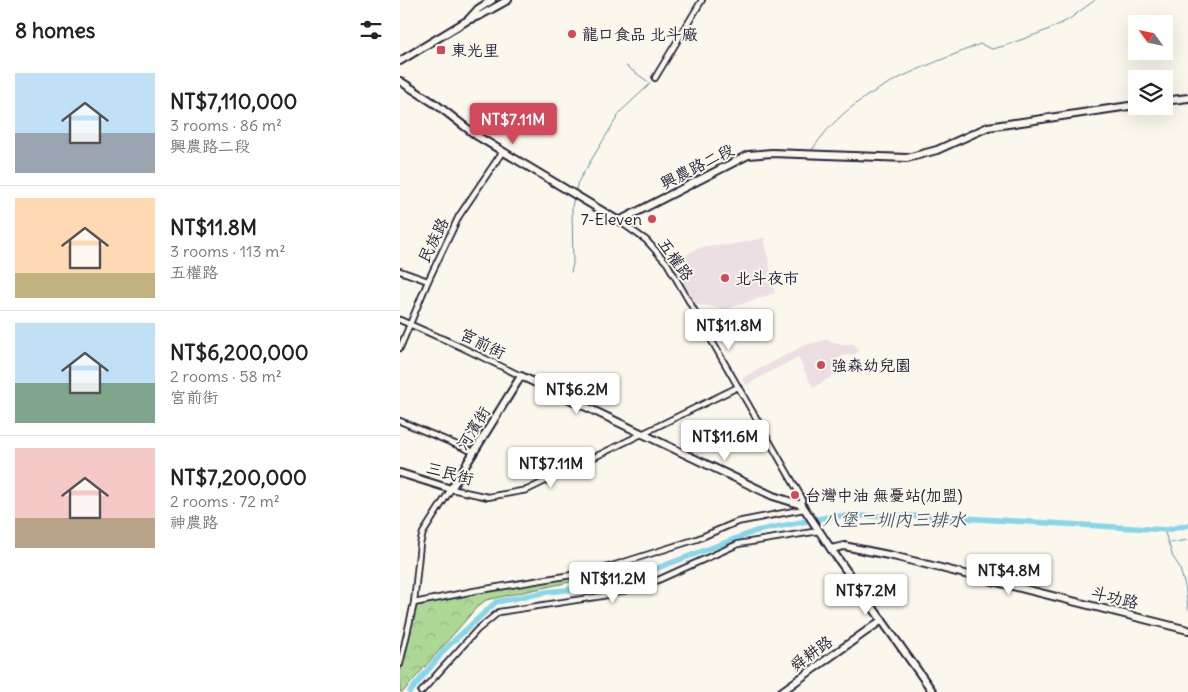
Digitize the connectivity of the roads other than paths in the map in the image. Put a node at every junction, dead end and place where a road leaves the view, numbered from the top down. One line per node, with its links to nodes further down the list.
1 (492, 0): 4 (street)
2 (508, 0): 4 (street)
3 (702, 0): 6 (street)
4 (468, 20): 5 (street)
5 (400, 61)
6 (655, 78)
7 (400, 81): 11 (street)
8 (1188, 98): 9 (street)
9 (1173, 100)
10 (1128, 106): 12 (street, 興農路二段)
11 (503, 151): 12 (street); 14 (street, 民族路)
12 (619, 222): 19 (street, 五權路)
13 (400, 271): 14 (street)
14 (428, 281): 16 (street, 民族路)
15 (400, 320): 16 (street, 宮前街)
16 (410, 324): 17 (street, 民族路); 18 (street, 宮前街)
17 (400, 348)
18 (521, 376): 21 (street, 宮前街); 22 (street, 河濱街)
19 (738, 387): 21 (street, 三民街); 25 (street, 五權路)
20 (400, 421): 22 (street)
21 (642, 435): 24 (street, 三民街); 25 (street, 宮前街)
22 (474, 452): 24 (street, 河濱街)
23 (400, 473): 24 (street, 三民街)
24 (451, 489): 28 (street, 河濱街)
25 (804, 508): 26 (street); 28 (street)
26 (818, 529): 27 (street); 32 (street)
27 (831, 549): 29 (street); 30 (street, 斗功路)
28 (414, 603): 31 (street, 河濱街)
29 (882, 620): 33 (street, 舜耕路); 34 (street)
30 (1188, 630)
31 (400, 664)
32 (422, 692)
33 (781, 692)
34 (933, 692)

